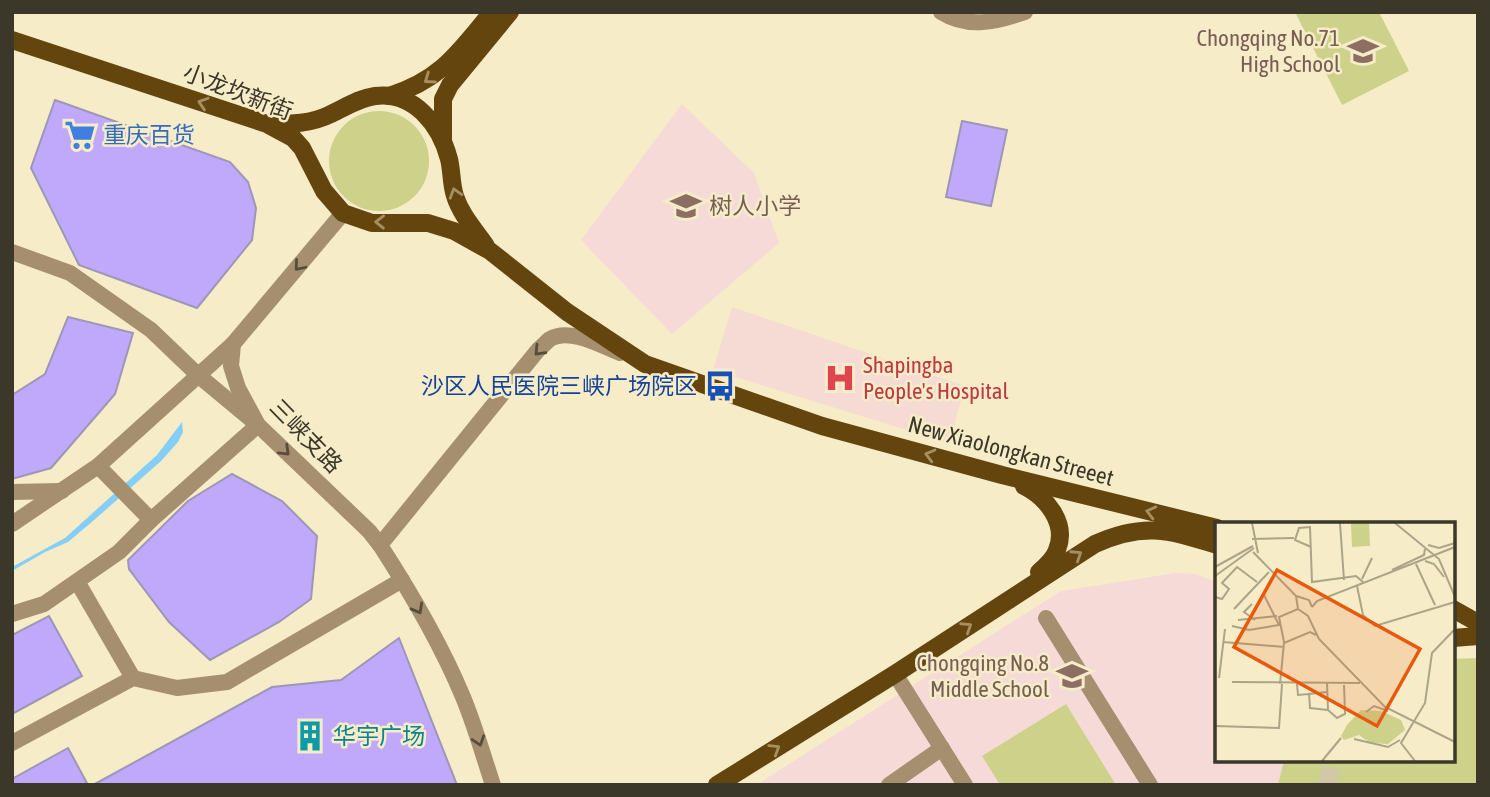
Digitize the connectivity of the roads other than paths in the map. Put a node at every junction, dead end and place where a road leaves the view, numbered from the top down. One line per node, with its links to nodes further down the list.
1 (492, 12): 6 (main road, one-way to 6)
2 (510, 12): 8 (main road)
3 (941, 12): 4 (street)
4 (1025, 12)
5 (12, 40): 7 (main road, 小龙坎新街, one-way to 5)
6 (390, 96): 7 (main road); 8 (main road, New Xiaolongkan Streeet)
7 (267, 124): 9 (main road, 小龙坎新街)
8 (443, 144): 10 (main road, New Xiaolongkan Streeet, one-way to 8)
9 (343, 213): 10 (main road, one-way to 9); 12 (street, one-way to 12)
10 (490, 251): 13 (main road, New Xiaolongkan Streeet)
11 (12, 252): 14 (street)
12 (233, 344): 14 (street); 15 (street, 三峡支路)
13 (645, 364): 17 (main road, New Xiaolongkan Streeet, one-way to 13); 24 (street, one-way to 24)
14 (199, 376): 15 (street); 16 (street)
15 (258, 425): 20 (street); 24 (street, 三峡支路, one-way to 24)
16 (98, 466): 18 (street); 20 (street)
17 (1002, 475): 22 (main road, New Xiaolongkan Streeet, one-way to 17); 27 (main road)
18 (64, 491): 19 (street); 21 (street)
19 (12, 492)
20 (151, 520): 26 (street)
21 (12, 523)
22 (1215, 528)
23 (1215, 544): 27 (main road, one-way to 23)
24 (380, 545): 25 (street, 三峡支路)
25 (402, 580): 37 (street); 40 (street, 三峡支路, one-way to 40)
26 (78, 583): 31 (street); 37 (street)
27 (1020, 592): 36 (main road, one-way to 27)
28 (1455, 603): 29 (main road)
29 (1478, 609)
30 (1455, 610): 33 (main road)
31 (12, 614)
32 (1046, 618): 44 (street)
33 (1478, 623)
34 (1478, 636): 35 (main road)
35 (1455, 638)
36 (895, 674): 39 (street); 41 (main road, one-way to 36)
37 (134, 678): 38 (street)
38 (12, 743)
39 (942, 748): 42 (street); 43 (street)
40 (493, 785)
41 (717, 785)
42 (889, 785)
43 (965, 785)
44 (1150, 785)

